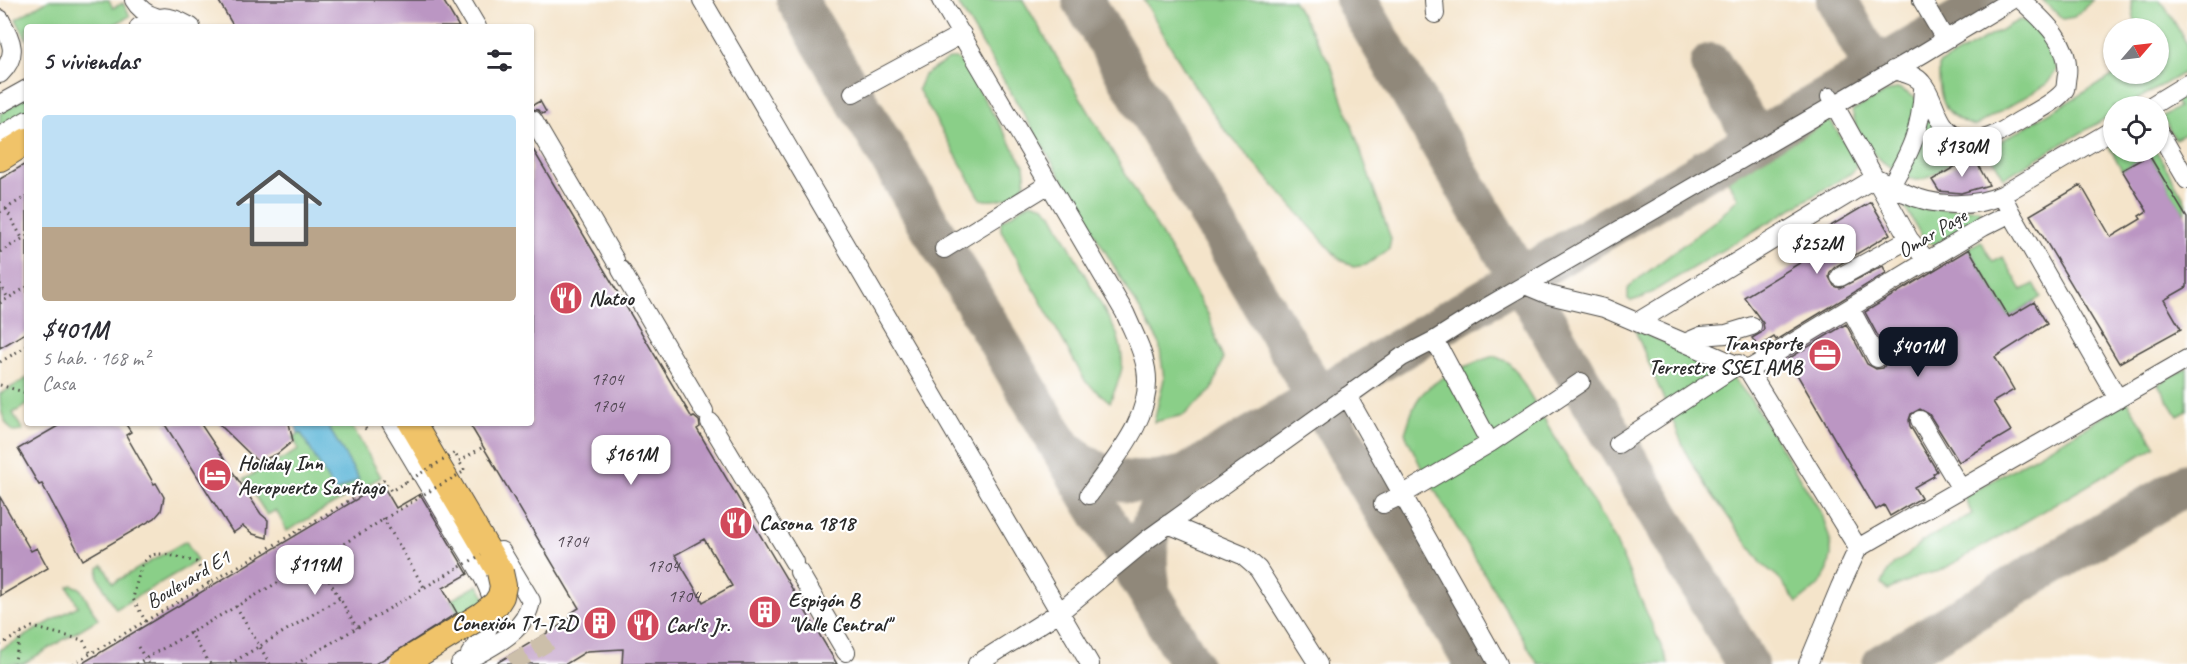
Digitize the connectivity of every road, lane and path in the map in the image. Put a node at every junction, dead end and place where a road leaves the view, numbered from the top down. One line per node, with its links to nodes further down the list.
1 (134, 0): 8 (lane)
2 (461, 0): 12 (lane)
3 (702, 0): 89 (lane)
4 (941, 0): 13 (lane)
5 (1923, 0): 14 (lane)
6 (2011, 0): 14 (lane)
7 (2021, 0): 18 (lane)
8 (166, 11): 10 (lane); 11 (lane)
9 (0, 19): 17 (lane)
10 (144, 24)
11 (186, 24)
12 (475, 24)
13 (962, 34): 21 (lane); 34 (lane)
14 (1945, 39): 15 (lane)
15 (1924, 53): 16 (lane); 18 (lane)
16 (1893, 70): 18 (lane); 23 (lane)
17 (0, 74)
18 (1923, 83): 33 (lane)
19 (2187, 84): 22 (lane)
20 (24, 91): 24 (lane)
21 (853, 93)
22 (2167, 96)
23 (1832, 101): 33 (lane); 47 (lane)
24 (0, 104)
25 (24, 122): 28 (lane)
26 (534, 122): 99 (lane)
27 (2103, 135): 35 (lane)
28 (0, 136)
29 (24, 143): 31 (highway)
30 (2169, 149): 32 (lane)
31 (0, 158)
32 (2187, 180)
33 (1883, 182): 35 (lane); 41 (lane); 52 (lane)
34 (1049, 184): 42 (lane); 77 (lane)
35 (2002, 195): 39 (lane)
36 (24, 198): 37 (path)
37 (6, 209): 38 (path); 40 (path)
38 (0, 212)
39 (2012, 213): 44 (lane, Omar Page); 65 (lane)
40 (22, 238): 43 (path)
41 (1909, 239): 44 (lane); 45 (lane)
42 (944, 249)
43 (0, 252)
44 (1928, 262): 51 (lane, Omar Page)
45 (1840, 277)
46 (0, 284): 49 (path)
47 (1525, 285): 52 (lane); 54 (lane)
48 (24, 289): 49 (path)
49 (8, 298): 50 (path)
50 (0, 303)
51 (1850, 308): 57 (lane); 60 (lane, Omar Page)
52 (1639, 321): 55 (lane)
53 (1752, 327): 55 (lane)
54 (1435, 340): 64 (lane); 72 (lane)
55 (1687, 342): 60 (lane)
56 (24, 348): 59 (path)
57 (1877, 358)
58 (2187, 359): 65 (lane)
59 (0, 362)
60 (1743, 367): 73 (lane, Omar Page); 82 (lane)
61 (1581, 382): 72 (lane)
62 (0, 385): 63 (path)
63 (24, 392)
64 (1347, 396): 78 (lane); 81 (lane)
65 (2118, 399): 76 (lane)
66 (1920, 420): 76 (lane)
67 (364, 426): 71 (path)
68 (393, 426): 100 (lane)
69 (414, 426): 75 (highway)
70 (428, 426): 100 (lane)
71 (367, 431)
72 (1490, 443): 78 (lane)
73 (1618, 444)
74 (483, 447): 75 (path, bridge)
75 (448, 469): 80 (path, bridge); 85 (path, Boulevard E1, bridge); 109 (highway, bridge)
76 (1961, 489): 82 (lane)
77 (1089, 495)
78 (1401, 495): 79 (lane); 113 (lane)
79 (1383, 504)
80 (383, 518): 84 (path); 86 (path)
81 (1168, 524): 89 (lane); 112 (lane)
82 (1858, 548): 114 (lane)
83 (481, 555): 86 (path, bridge)
84 (317, 560): 87 (path); 88 (path)
85 (209, 584): 90 (path, Boulevard E1); 90 (path)
86 (425, 589): 91 (path)
87 (340, 598): 91 (path); 95 (path)
88 (236, 606): 92 (path); 95 (path)
89 (1061, 611): 110 (lane); 111 (lane)
90 (146, 622): 97 (path, Boulevard E1)
91 (357, 628): 108 (path)
92 (190, 632): 98 (path); 105 (path)
93 (21, 633): 94 (path); 97 (path); 101 (path)
94 (0, 645)
95 (259, 646): 106 (path); 107 (path)
96 (138, 647): 98 (path)
97 (91, 654): 102 (path, Boulevard E1)
98 (146, 659): 103 (path); 104 (path)
99 (850, 659)
100 (462, 663)
101 (14, 664)
102 (73, 664)
103 (136, 664)
104 (149, 664)
105 (210, 664)
106 (230, 664)
107 (270, 664)
108 (296, 664)
109 (402, 664)
110 (976, 664)
111 (1090, 664)
112 (1318, 664)
113 (1498, 664)
114 (1808, 664)

